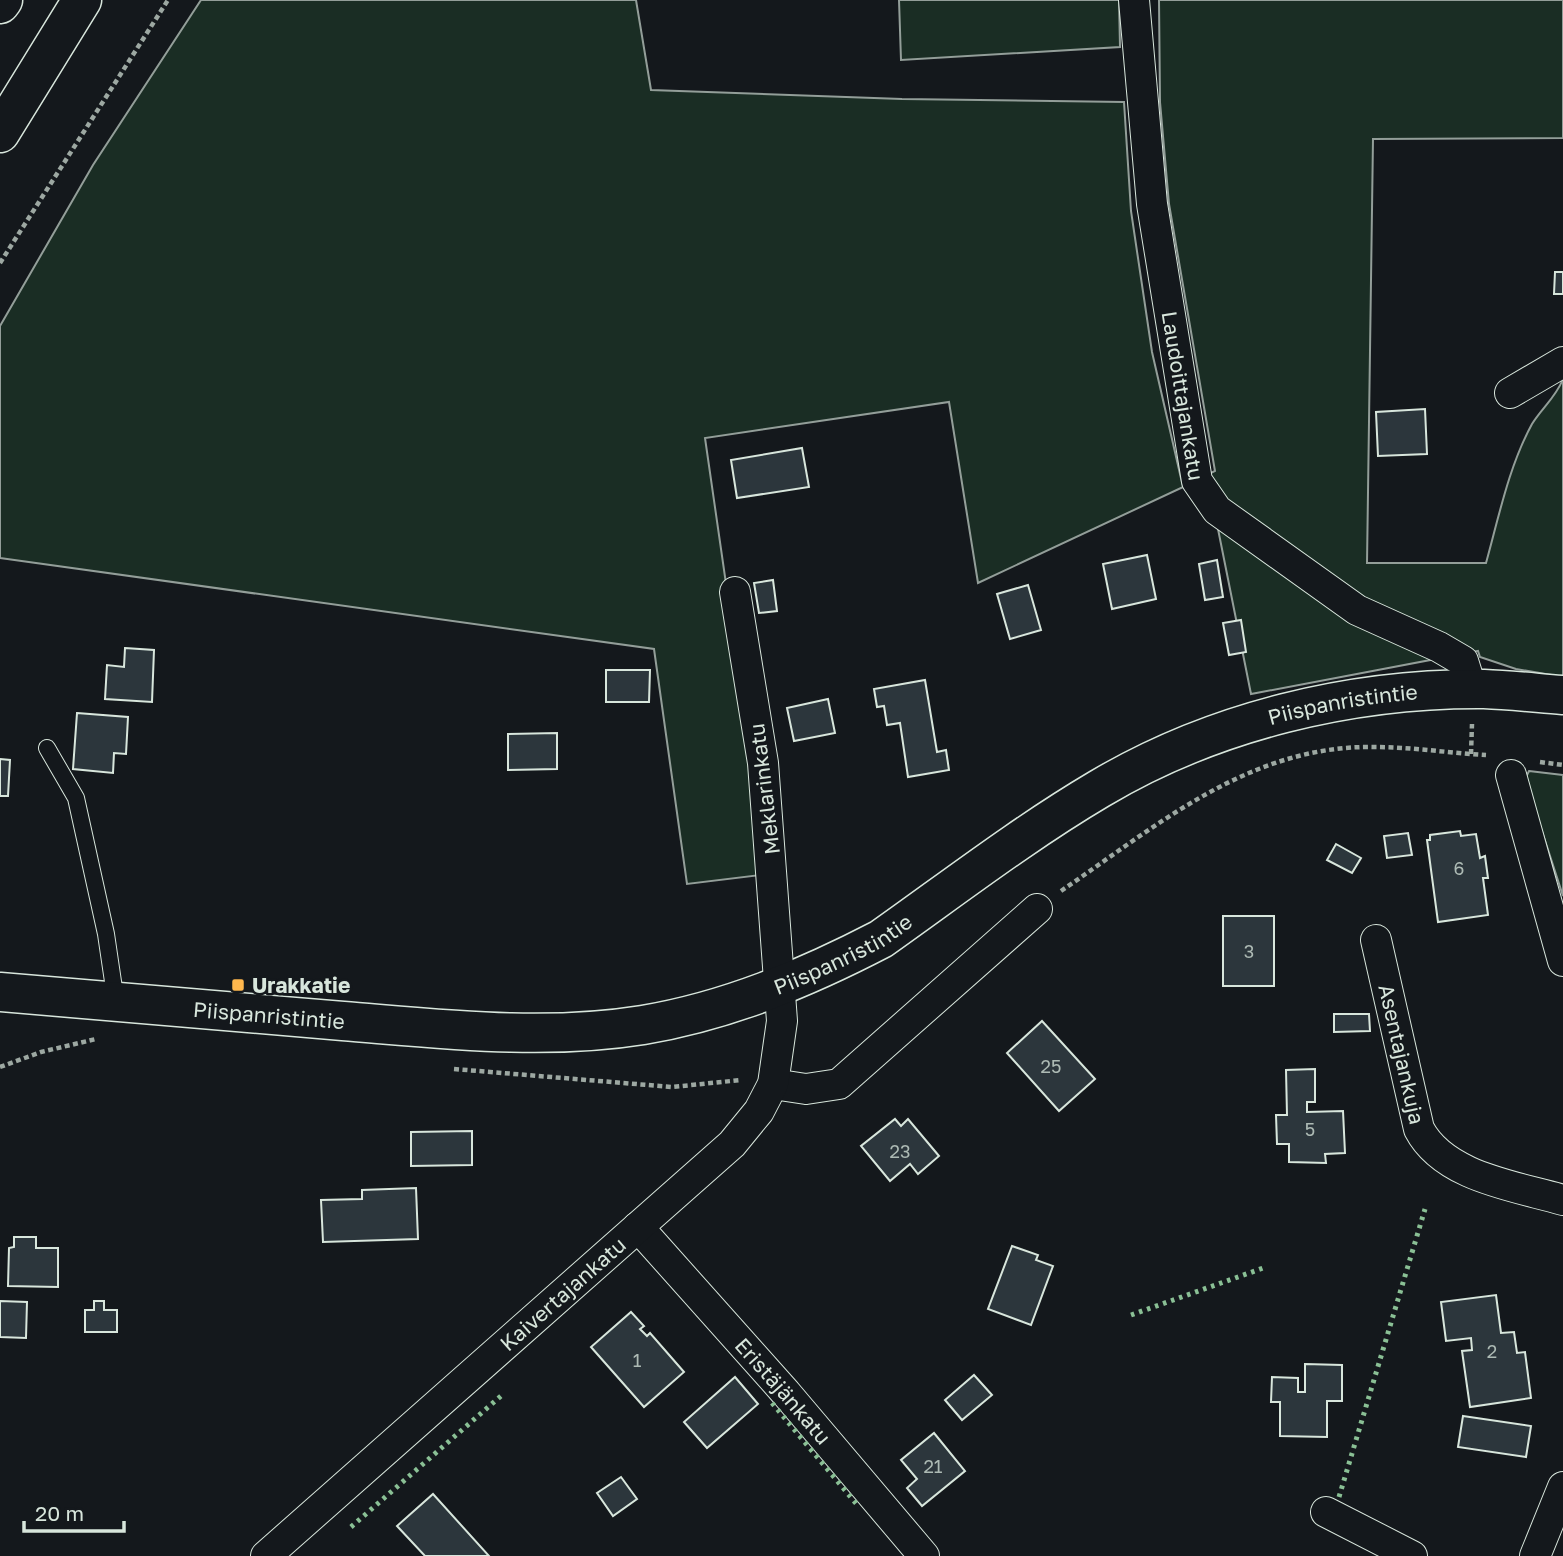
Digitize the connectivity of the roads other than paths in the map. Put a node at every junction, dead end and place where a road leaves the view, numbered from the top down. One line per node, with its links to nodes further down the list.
1 (82, 0): 3 (main road)
2 (1134, 0): 7 (street, Laudoittajankatu)
3 (0, 133)
4 (1563, 362): 5 (street)
5 (1510, 393)
6 (735, 592): 14 (street, Meklarinkatu)
7 (1472, 690): 8 (main road, Piispanristintie); 14 (main road, Piispanristintie)
8 (1563, 695)
9 (47, 748): 17 (lane)
10 (1511, 775): 13 (street)
11 (1037, 909): 19 (street)
12 (1376, 940): 20 (street, Asentajankuja)
13 (1563, 961)
14 (780, 988): 17 (main road, Piispanristintie); 19 (street, Kaivertajankatu)
15 (0, 992): 16 (main road, Piispanristintie)
16 (69, 998): 17 (main road, Piispanristintie); 18 (main road, Piispanristintie)
17 (116, 1002)
18 (0, 1013)
19 (773, 1084): 21 (street, Kaivertajankatu)
20 (1563, 1200)
21 (638, 1227): 24 (street, Kaivertajankatu); 25 (street, Eristäjänkatu)
22 (1563, 1487): 27 (street)
23 (1326, 1512): 26 (street)
24 (266, 1556)
25 (924, 1556)
26 (1412, 1556)
27 (1535, 1556)

